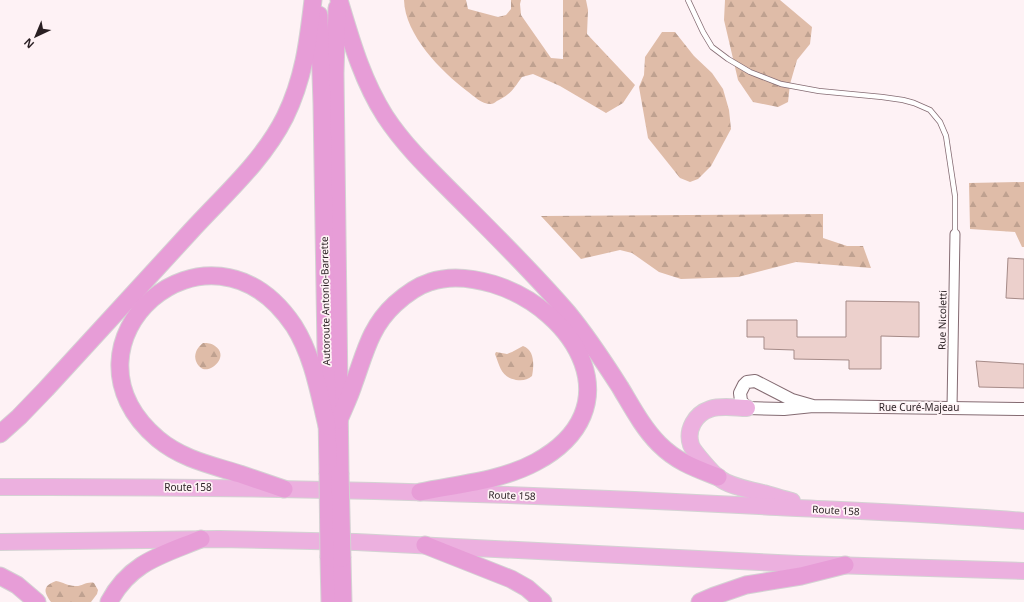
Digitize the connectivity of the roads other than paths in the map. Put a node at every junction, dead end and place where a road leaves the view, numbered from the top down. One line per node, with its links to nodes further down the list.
1 (313, 0): 11 (highway)
2 (318, 0): 10 (highway, Autoroute Antonio-Barrette)
3 (338, 0): 10 (highway, Autoroute Antonio-Barrette); 12 (highway)
4 (688, 0): 5 (lane)
5 (955, 234): 7 (street, Rue Nicoletti)
6 (813, 406): 7 (street, Rue Curé-Majeau); 8 (street, Rue Curé-Majeau); 8 (street, Rue Curé-Majeau)
7 (952, 407): 9 (street, Rue Curé-Majeau)
8 (747, 408): 12 (highway)
9 (1024, 409)
10 (333, 423): 14 (highway); 15 (highway); 26 (highway, Autoroute Antonio-Barrette, bridge)
11 (0, 434)
12 (718, 478): 16 (highway)
13 (0, 487): 14 (highway, Route 158)
14 (284, 489): 15 (highway, Route 158)
15 (420, 492): 16 (highway, Route 158)
16 (817, 509): 17 (highway, Route 158)
17 (1020, 520)
18 (201, 539): 19 (highway); 20 (highway); 25 (highway)
19 (0, 542)
20 (425, 545): 21 (highway); 27 (highway)
21 (845, 565): 22 (highway); 28 (highway)
22 (1024, 571)
23 (0, 576): 24 (highway)
24 (38, 602)
25 (109, 602)
26 (333, 602)
27 (543, 602)
28 (700, 602)

